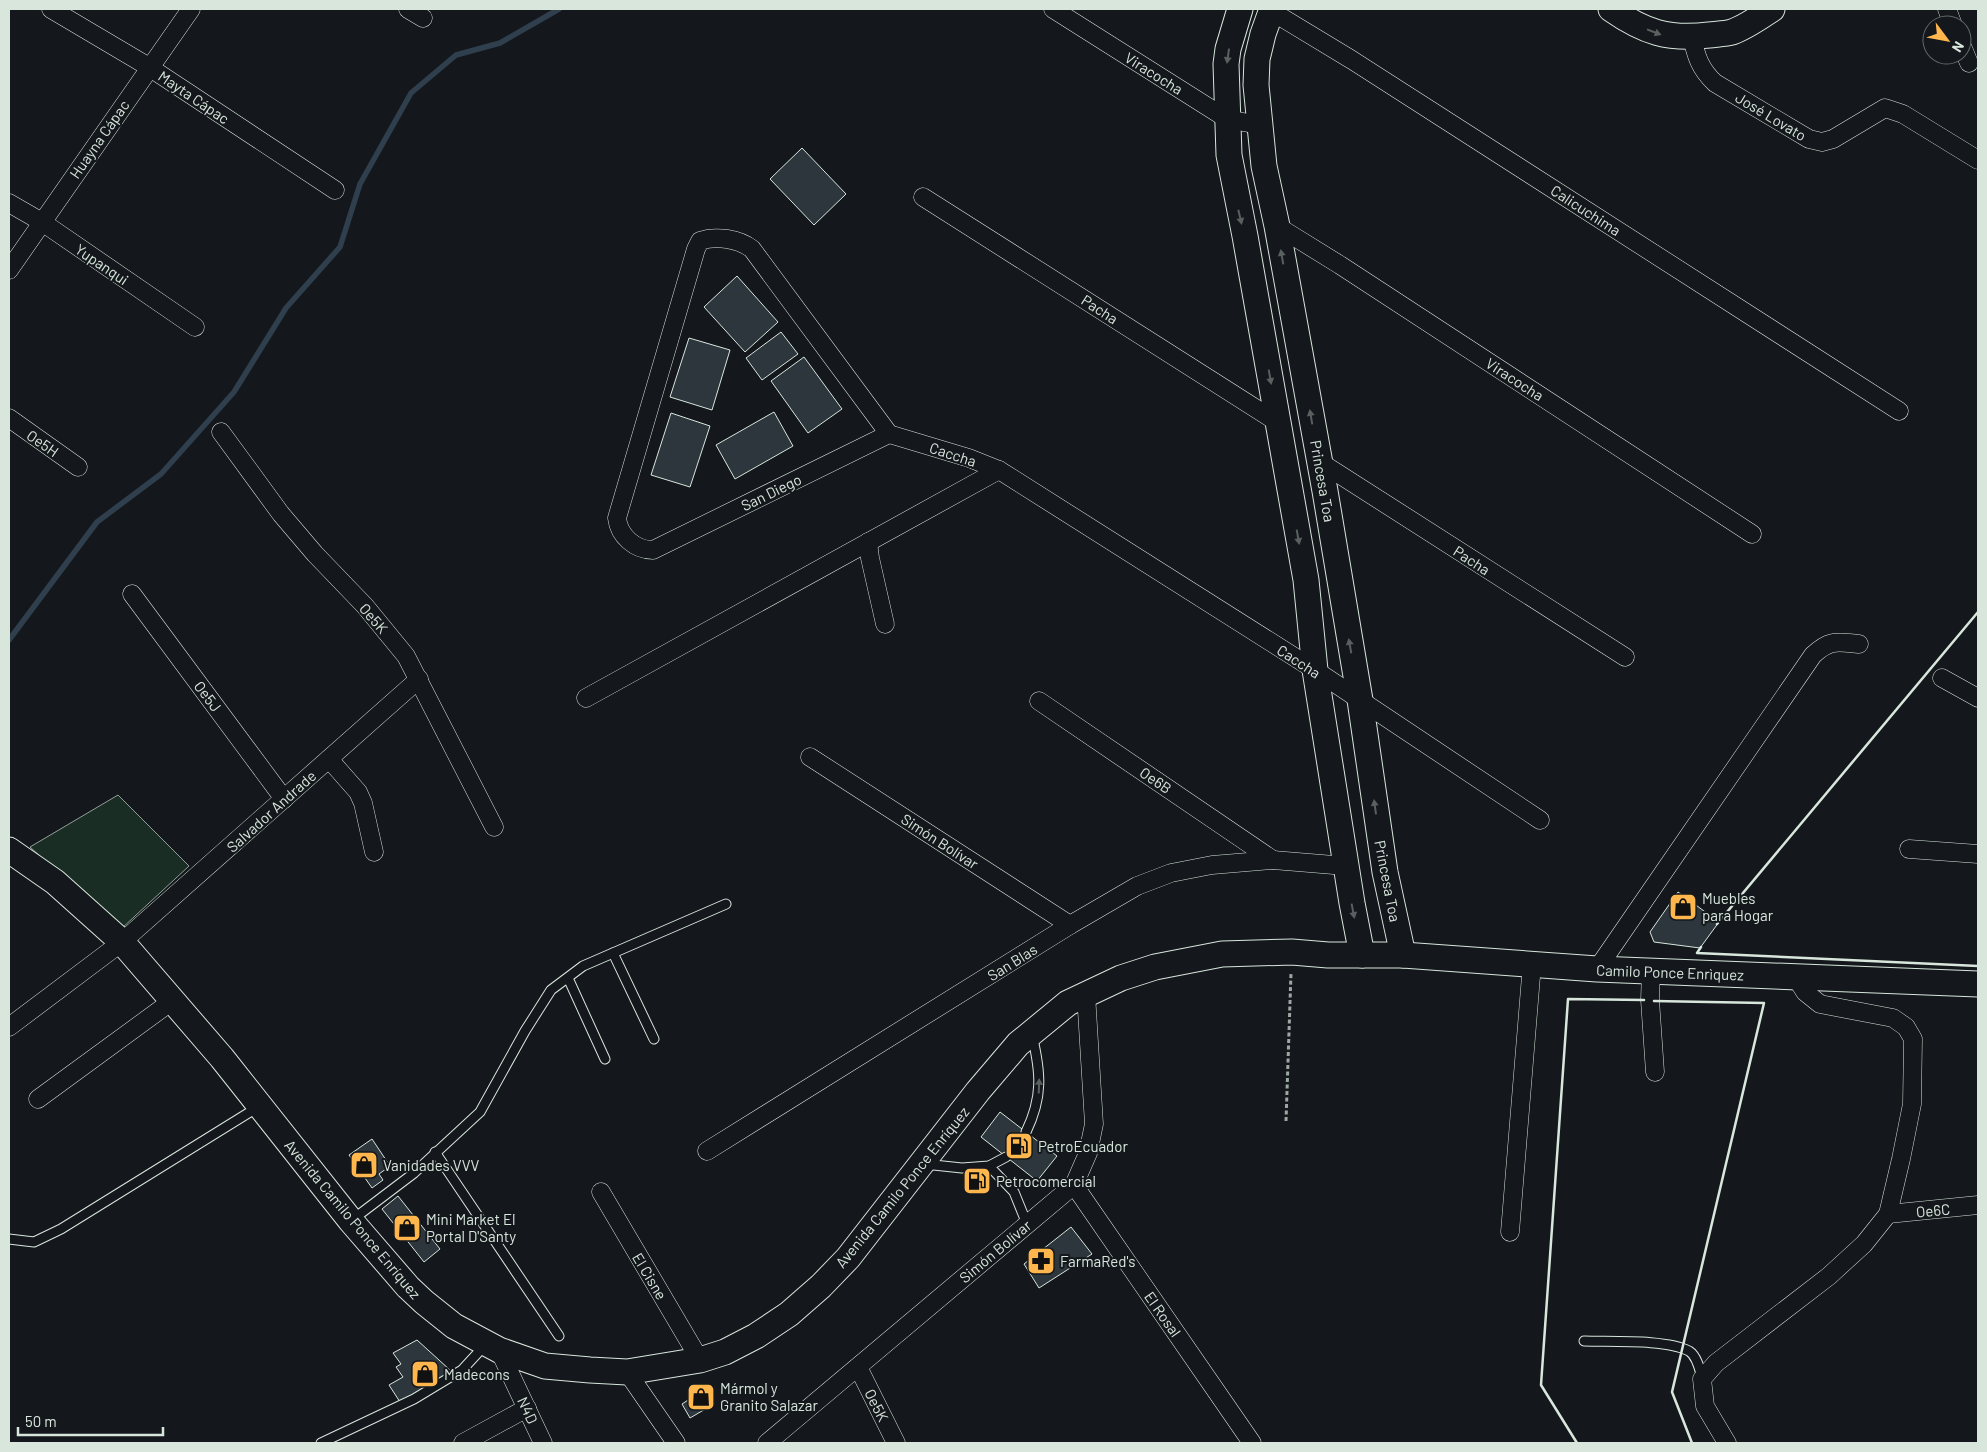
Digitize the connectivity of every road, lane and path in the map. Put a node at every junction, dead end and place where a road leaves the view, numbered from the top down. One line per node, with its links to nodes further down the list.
1 (51, 9): 11 (street, Mayta Cápac)
2 (191, 9): 11 (street, Huayna Cápac)
3 (408, 9): 9 (street)
4 (1053, 9): 12 (street, Viracocha)
5 (1240, 9): 12 (main road, one-way to 12)
6 (1611, 9): 10 (main road, one-way to 10)
7 (1772, 9): 10 (main road)
8 (1272, 10): 13 (main road, Princesa Toa); 22 (street, Calicuchima)
9 (423, 18)
10 (1692, 37): 14 (street, José Lovato)
11 (149, 67): 15 (street, Mayta Cápac); 18 (street, Huayna Cápac)
12 (1227, 119): 13 (street, Viracocha); 24 (main road, one-way to 24)
13 (1259, 125): 19 (main road, Princesa Toa)
14 (1978, 160)
15 (335, 190)
16 (923, 197): 24 (street, Pacha)
17 (9, 202): 18 (street, Yupanqui)
18 (42, 222): 20 (street, Huayna Cápac); 21 (street, Yupanqui)
19 (1277, 226): 27 (main road, Princesa Toa, one-way to 19); 30 (street, Viracocha)
20 (9, 270)
21 (194, 327)
22 (1899, 410)
23 (9, 418): 28 (street, Oe5H)
24 (1277, 422): 36 (main road, one-way to 36)
25 (221, 432): 38 (street, Oe5K)
26 (889, 434): 26 (street, San Diego); 29 (street, Caccha)
27 (1320, 462): 35 (street, Pacha); 41 (main road, Princesa Toa, one-way to 27)
28 (78, 467)
29 (999, 470): 31 (street); 36 (street, Caccha)
30 (1752, 534)
31 (868, 542): 33 (street); 39 (street)
32 (132, 594): 45 (street, Oe5J)
33 (884, 624)
34 (1859, 644): 62 (street)
35 (1625, 657)
36 (1314, 670): 41 (street, Caccha); 53 (main road)
37 (1942, 678): 40 (street)
38 (419, 679): 44 (street, Salvador Andrade); 47 (street, Oe5K)
39 (586, 698)
40 (1978, 698)
41 (1360, 700): 46 (street, Caccha); 60 (main road, Princesa Toa, one-way to 41)
42 (1039, 701): 52 (street, Oe6B)
43 (810, 758): 55 (street, Simón Bolívar)
44 (329, 759): 45 (street, Salvador Andrade); 50 (street)
45 (284, 799): 56 (street, Salvador Andrade)
46 (1540, 820)
47 (494, 827)
48 (1909, 849): 51 (street)
49 (9, 850): 56 (main road, Avenida Camilo Ponce Enríquez)
50 (374, 852)
51 (1978, 854)
52 (1273, 860): 53 (street, San Blas); 55 (street, San Blas)
53 (1346, 866): 59 (main road, one-way to 59)
54 (726, 904): 58 (lane)
55 (1070, 925): 78 (street, San Blas)
56 (122, 942): 68 (main road, Avenida Camilo Ponce Enríquez); 69 (street, Salvador Andrade)
57 (1292, 952): 59 (main road, Avenida Camilo Ponce Enríquez); 67 (main road, Avenida Camilo Ponce Enríquez); 76 (path)
58 (613, 954): 65 (lane); 71 (lane)
59 (1362, 955): 60 (main road, Camilo Ponce Enrìquez)
60 (1403, 955): 61 (main road, Camilo Ponce Enrìquez)
61 (1532, 964): 62 (main road, Camilo Ponce Enrìquez); 89 (street)
62 (1597, 969): 63 (main road, Camilo Ponce Enrìquez)
63 (1651, 971): 64 (main road, Camilo Ponce Enrìquez); 73 (street)
64 (1795, 976): 66 (main road, Camilo Ponce Enrìquez); 86 (street)
65 (568, 978): 72 (lane); 79 (lane)
66 (1978, 984)
67 (1086, 994): 70 (main road, Avenida Camilo Ponce Enríquez); 83 (street, Simón Bolívar)
68 (172, 1001): 74 (street); 75 (main road, Avenida Camilo Ponce Enríquez)
69 (9, 1027)
70 (1032, 1033): 77 (lane, one-way to 70); 81 (main road, Avenida Camilo Ponce Enríquez)
71 (654, 1039)
72 (605, 1058)
73 (1655, 1072)
74 (38, 1099)
75 (259, 1106): 87 (main road, Avenida Camilo Ponce Enríquez); 90 (lane)
76 (1286, 1121)
77 (1026, 1132)
78 (707, 1151)
79 (435, 1152): 87 (lane); 91 (lane)
80 (1006, 1157): 82 (lane)
81 (921, 1164): 82 (lane); 94 (main road, Avenida Camilo Ponce Enríquez)
82 (989, 1166): 88 (lane)
83 (1074, 1185): 88 (street, Simón Bolívar); 105 (street, El Rosal)
84 (600, 1192): 94 (street, El Cisne)
85 (1976, 1210): 86 (street, Oe6C)
86 (1888, 1214): 97 (street)
87 (351, 1221): 93 (main road, Avenida Camilo Ponce Enríquez)
88 (1027, 1224): 95 (street, Simón Bolívar)
89 (1510, 1232)
90 (9, 1239)
91 (559, 1336)
92 (1584, 1341): 97 (lane)
93 (493, 1347): 96 (main road, Avenida Camilo Ponce Enríquez); 98 (street, N4D); 99 (lane)
94 (700, 1360): 96 (main road, Avenida Camilo Ponce Enríquez)
95 (858, 1367): 103 (street, Simón Bolívar); 104 (street, Oe5K)
96 (627, 1372): 102 (street)
97 (1702, 1379): 106 (street)
98 (527, 1408): 100 (street); 101 (street, N4D)
99 (321, 1443)
100 (462, 1443)
101 (543, 1443)
102 (676, 1443)
103 (767, 1443)
104 (896, 1443)
105 (1252, 1443)
106 (1727, 1443)

